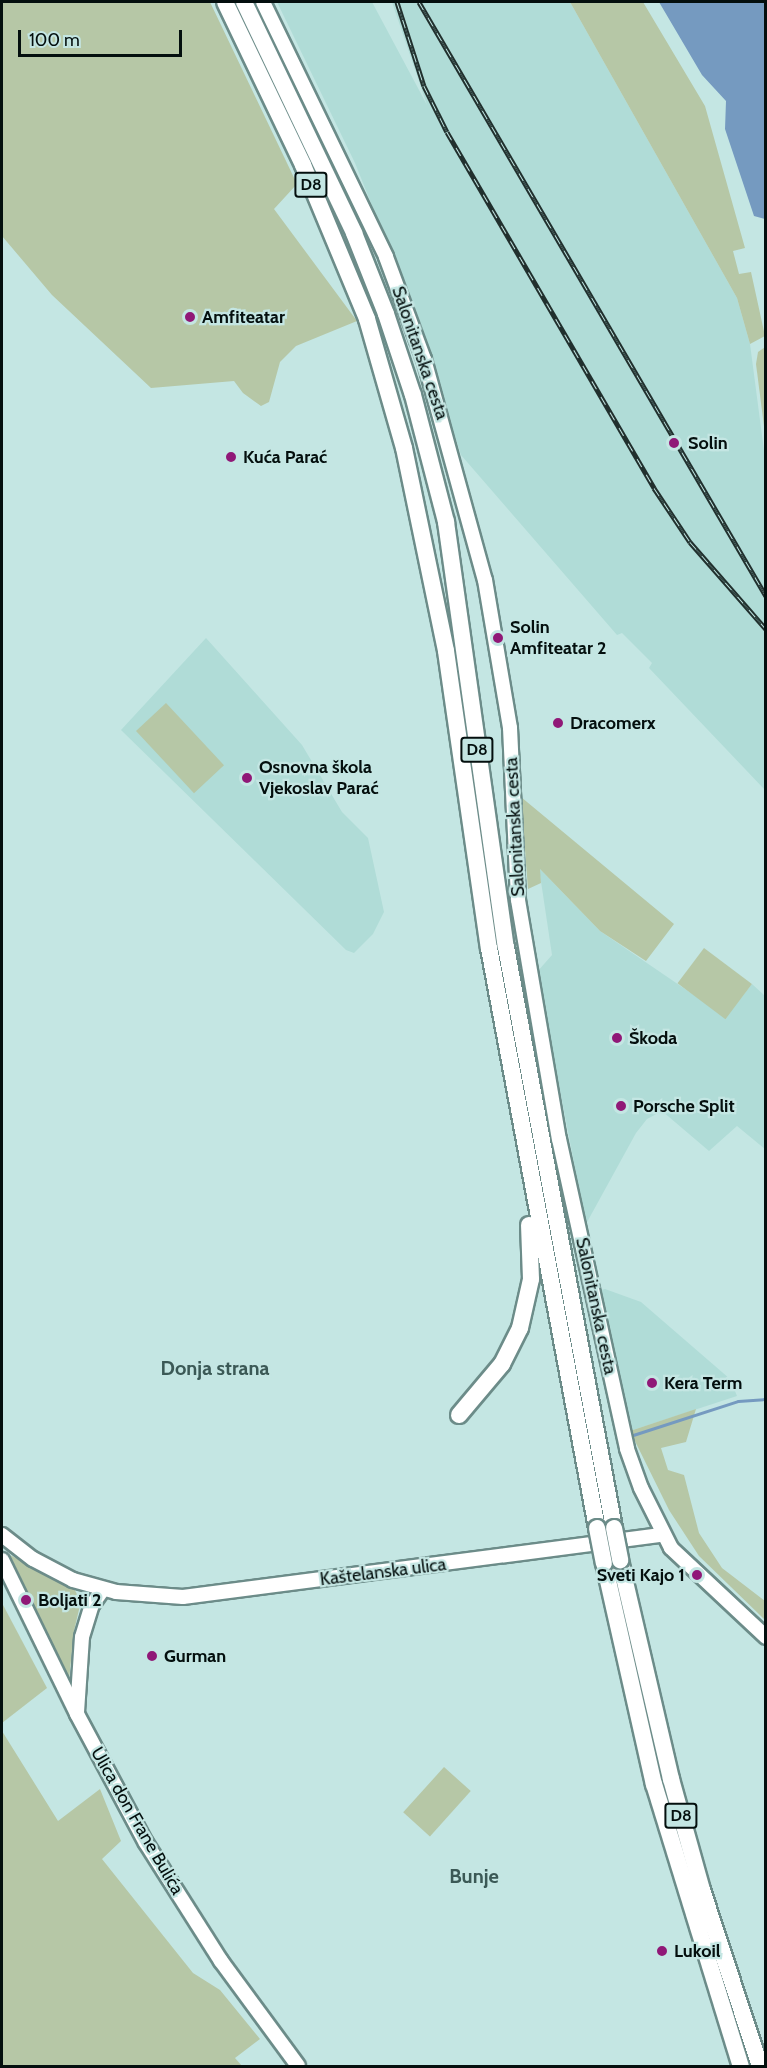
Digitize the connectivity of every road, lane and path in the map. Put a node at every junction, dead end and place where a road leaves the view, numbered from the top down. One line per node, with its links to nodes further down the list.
1 (225, 2): 4 (highway, D8)
2 (244, 2): 9 (highway, D8, bridge)
3 (263, 2): 7 (main road, Salonitanska cesta)
4 (531, 1178): 5 (highway); 9 (highway, D8, bridge)
5 (459, 1415)
6 (2, 1535): 10 (main road, Kaštelanska ulica)
7 (663, 1535): 10 (main road, Kaštelanska ulica); 11 (main road, Salonitanska cesta)
8 (2, 1560): 12 (main road, Ulica don Frane Bulića)
9 (612, 1562): 14 (highway, D8); 15 (highway, D8)
10 (103, 1589): 12 (main road)
11 (765, 1637)
12 (76, 1714): 13 (main road, Ulica don Frane Bulića)
13 (298, 2067)
14 (741, 2067)
15 (760, 2067)

